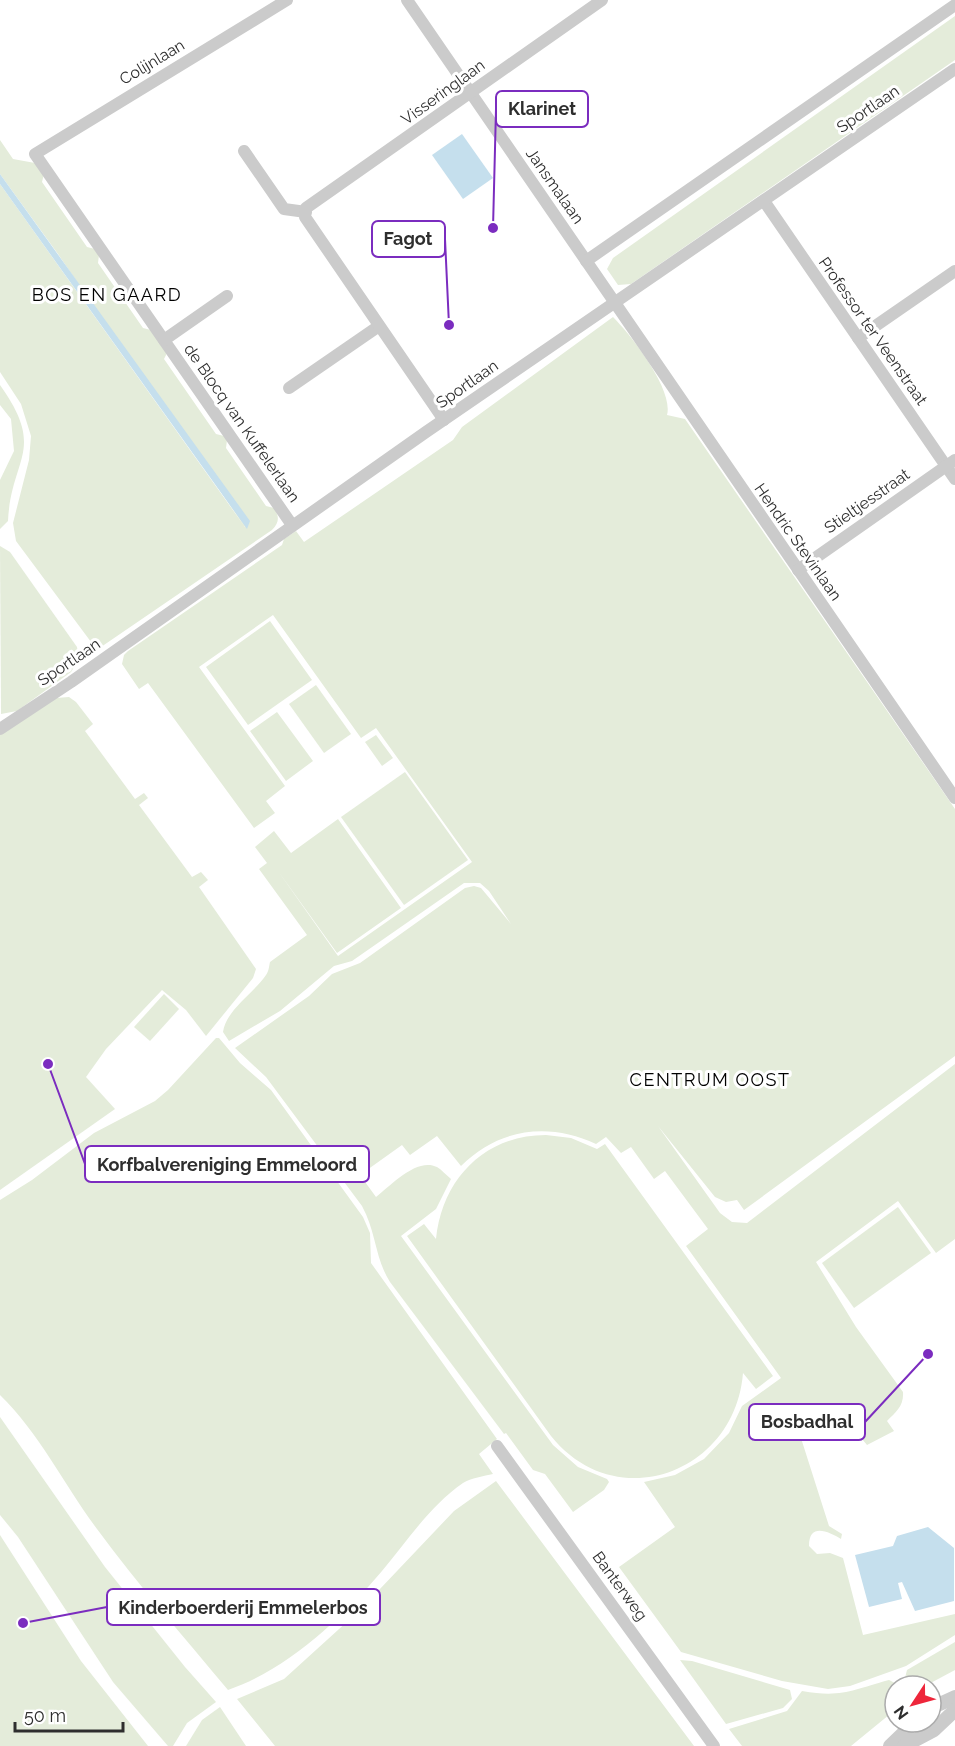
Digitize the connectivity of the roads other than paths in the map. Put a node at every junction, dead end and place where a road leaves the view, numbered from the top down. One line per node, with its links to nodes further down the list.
1 (287, 0): 8 (street, Colijnlaan)
2 (406, 0): 6 (street, Jansmalaan)
3 (602, 0): 6 (street, Visseringlaan)
4 (955, 5): 11 (street)
5 (955, 69): 9 (street, Sportlaan)
6 (471, 93): 10 (street, Visseringlaan); 11 (street, Jansmalaan)
7 (244, 151): 10 (street)
8 (35, 154): 17 (street, de Blocq van Kuffelerlaan)
9 (764, 201): 14 (street, Sportlaan); 16 (street, Professor ter Veenstraat)
10 (306, 212): 15 (street)
11 (586, 261): 14 (street, Jansmalaan)
12 (955, 271): 16 (street)
13 (227, 296): 17 (street, de Blocq van Kuffelerlaan)
14 (614, 303): 19 (street, Sportlaan); 23 (street, Hendric Stevinlaan)
15 (379, 326): 18 (street); 19 (street)
16 (858, 338): 20 (street, Professor ter Veenstraat)
17 (164, 340): 22 (street, de Blocq van Kuffelerlaan)
18 (289, 388)
19 (444, 420): 22 (street, Sportlaan)
20 (951, 463): 21 (street, Professor ter Veenstraat); 23 (street, Stieltjesstraat)
21 (955, 479)
22 (292, 525): 24 (street, Sportlaan)
23 (798, 570): 25 (street, Hendric Stevinlaan)
24 (0, 729)
25 (955, 798)
26 (497, 1446): 29 (street, Banterweg)
27 (955, 1710): 31 (street)
28 (902, 1734): 30 (street)
29 (714, 1746)
30 (890, 1746)
31 (904, 1746)

